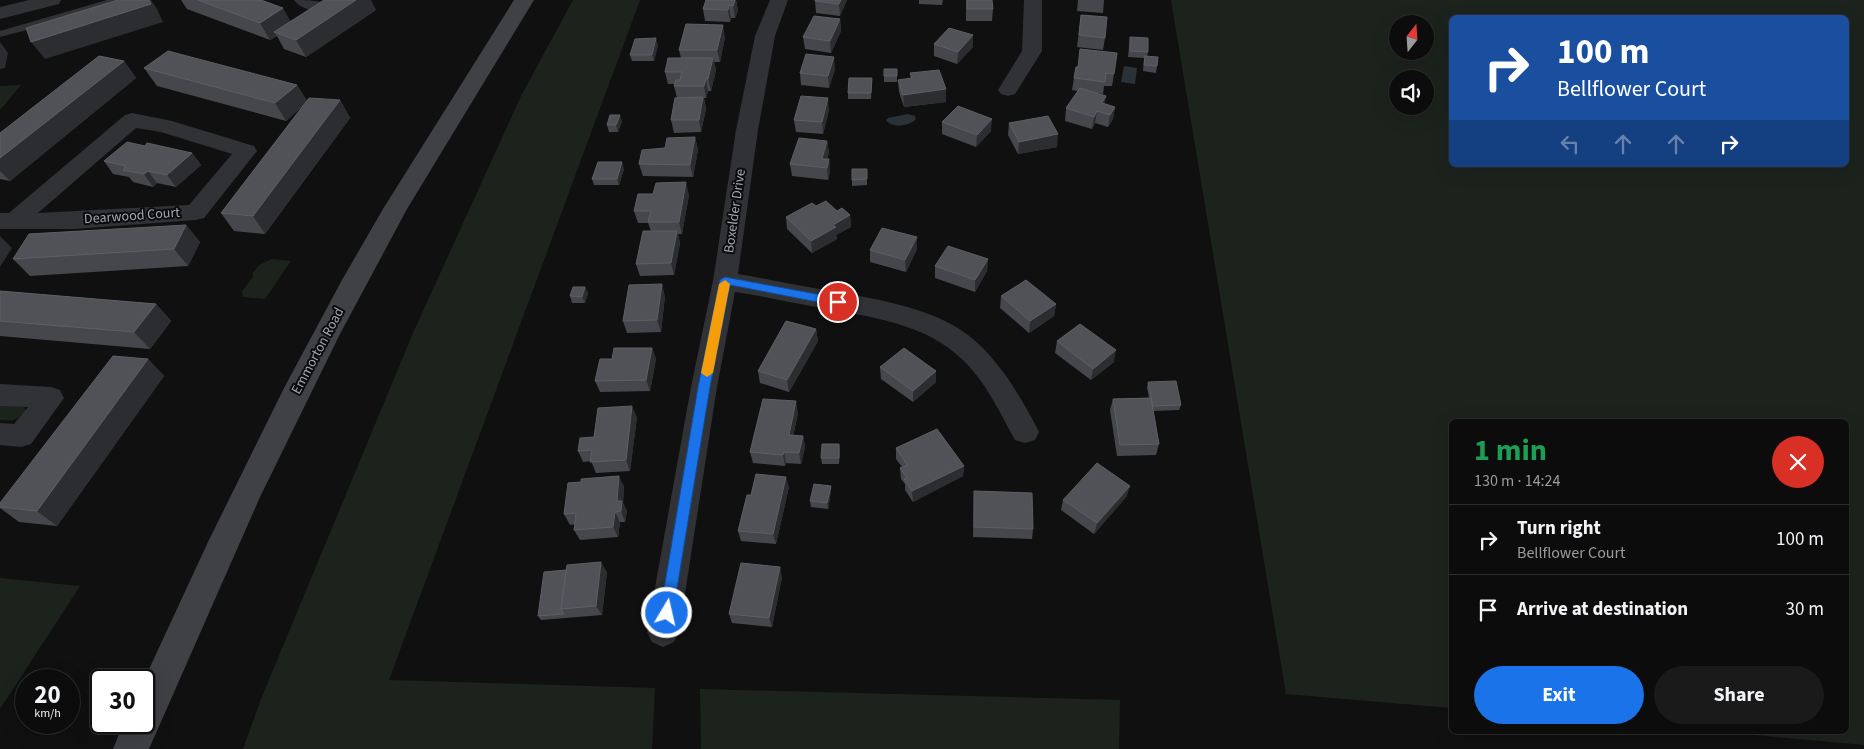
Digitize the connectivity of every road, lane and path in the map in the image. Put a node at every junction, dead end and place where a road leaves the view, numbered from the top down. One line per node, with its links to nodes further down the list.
1 (52, 0): 8 (street)
2 (118, 0): 9 (lane)
3 (303, 0): 7 (street)
4 (524, 0): 18 (main road, Emmorton Road)
5 (779, 0): 13 (street, Boxelder Drive)
6 (1032, 0): 11 (street)
7 (322, 7)
8 (8, 11): 9 (lane)
9 (15, 30): 10 (lane)
10 (0, 34)
11 (1008, 90)
12 (7, 221): 12 (street, Dearwood Court)
13 (725, 280): 15 (street); 17 (street, Boxelder Drive)
14 (0, 395): 16 (street)
15 (1025, 432)
16 (0, 434)
17 (664, 632)
18 (155, 694)
19 (137, 734): 20 (main road)
20 (131, 749)

